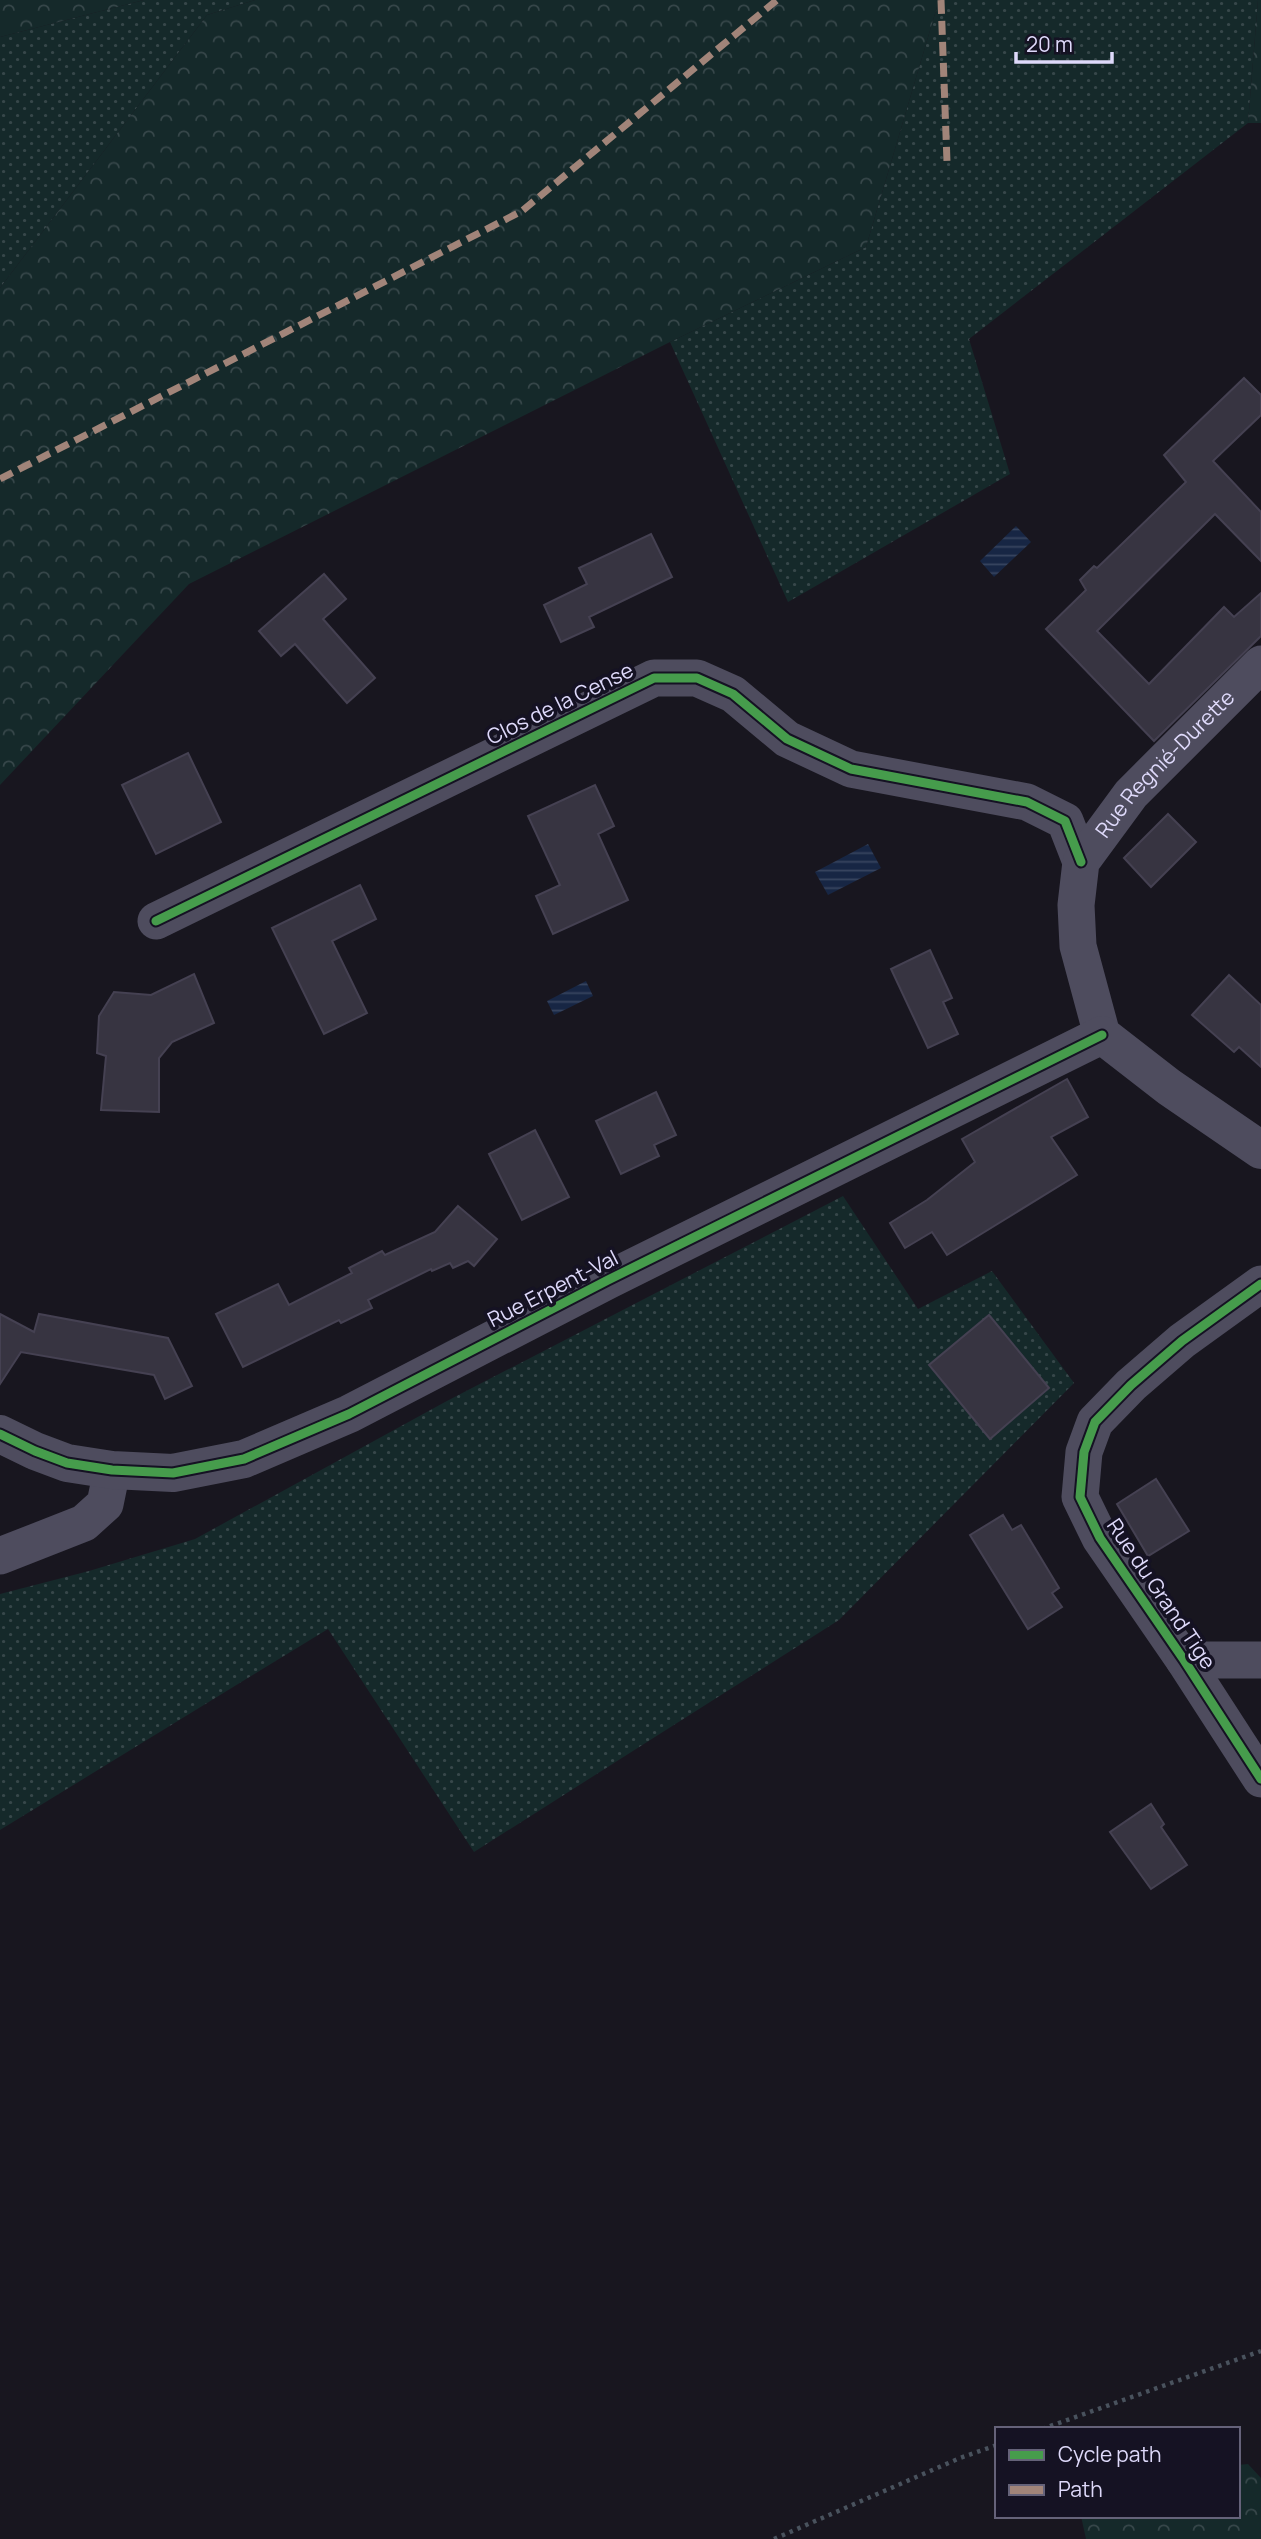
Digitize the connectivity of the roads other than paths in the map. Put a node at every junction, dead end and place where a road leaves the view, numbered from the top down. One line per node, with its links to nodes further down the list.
1 (1261, 664): 2 (street, Rue Regnié-Durette)
2 (1081, 862): 3 (street, Clos de la Cense); 4 (street, Rue Regnié-Durette)
3 (156, 921)
4 (1102, 1035): 5 (street); 8 (street, Rue Erpent-Val)
5 (1261, 1150)
6 (1261, 1284): 10 (street, Rue du Grand Tige)
7 (0, 1434): 8 (street, Rue Erpent-Val)
8 (112, 1470): 9 (street)
9 (0, 1556)
10 (1184, 1660): 11 (street); 12 (street, Rue du Grand Tige)
11 (1261, 1660)
12 (1261, 1779)

